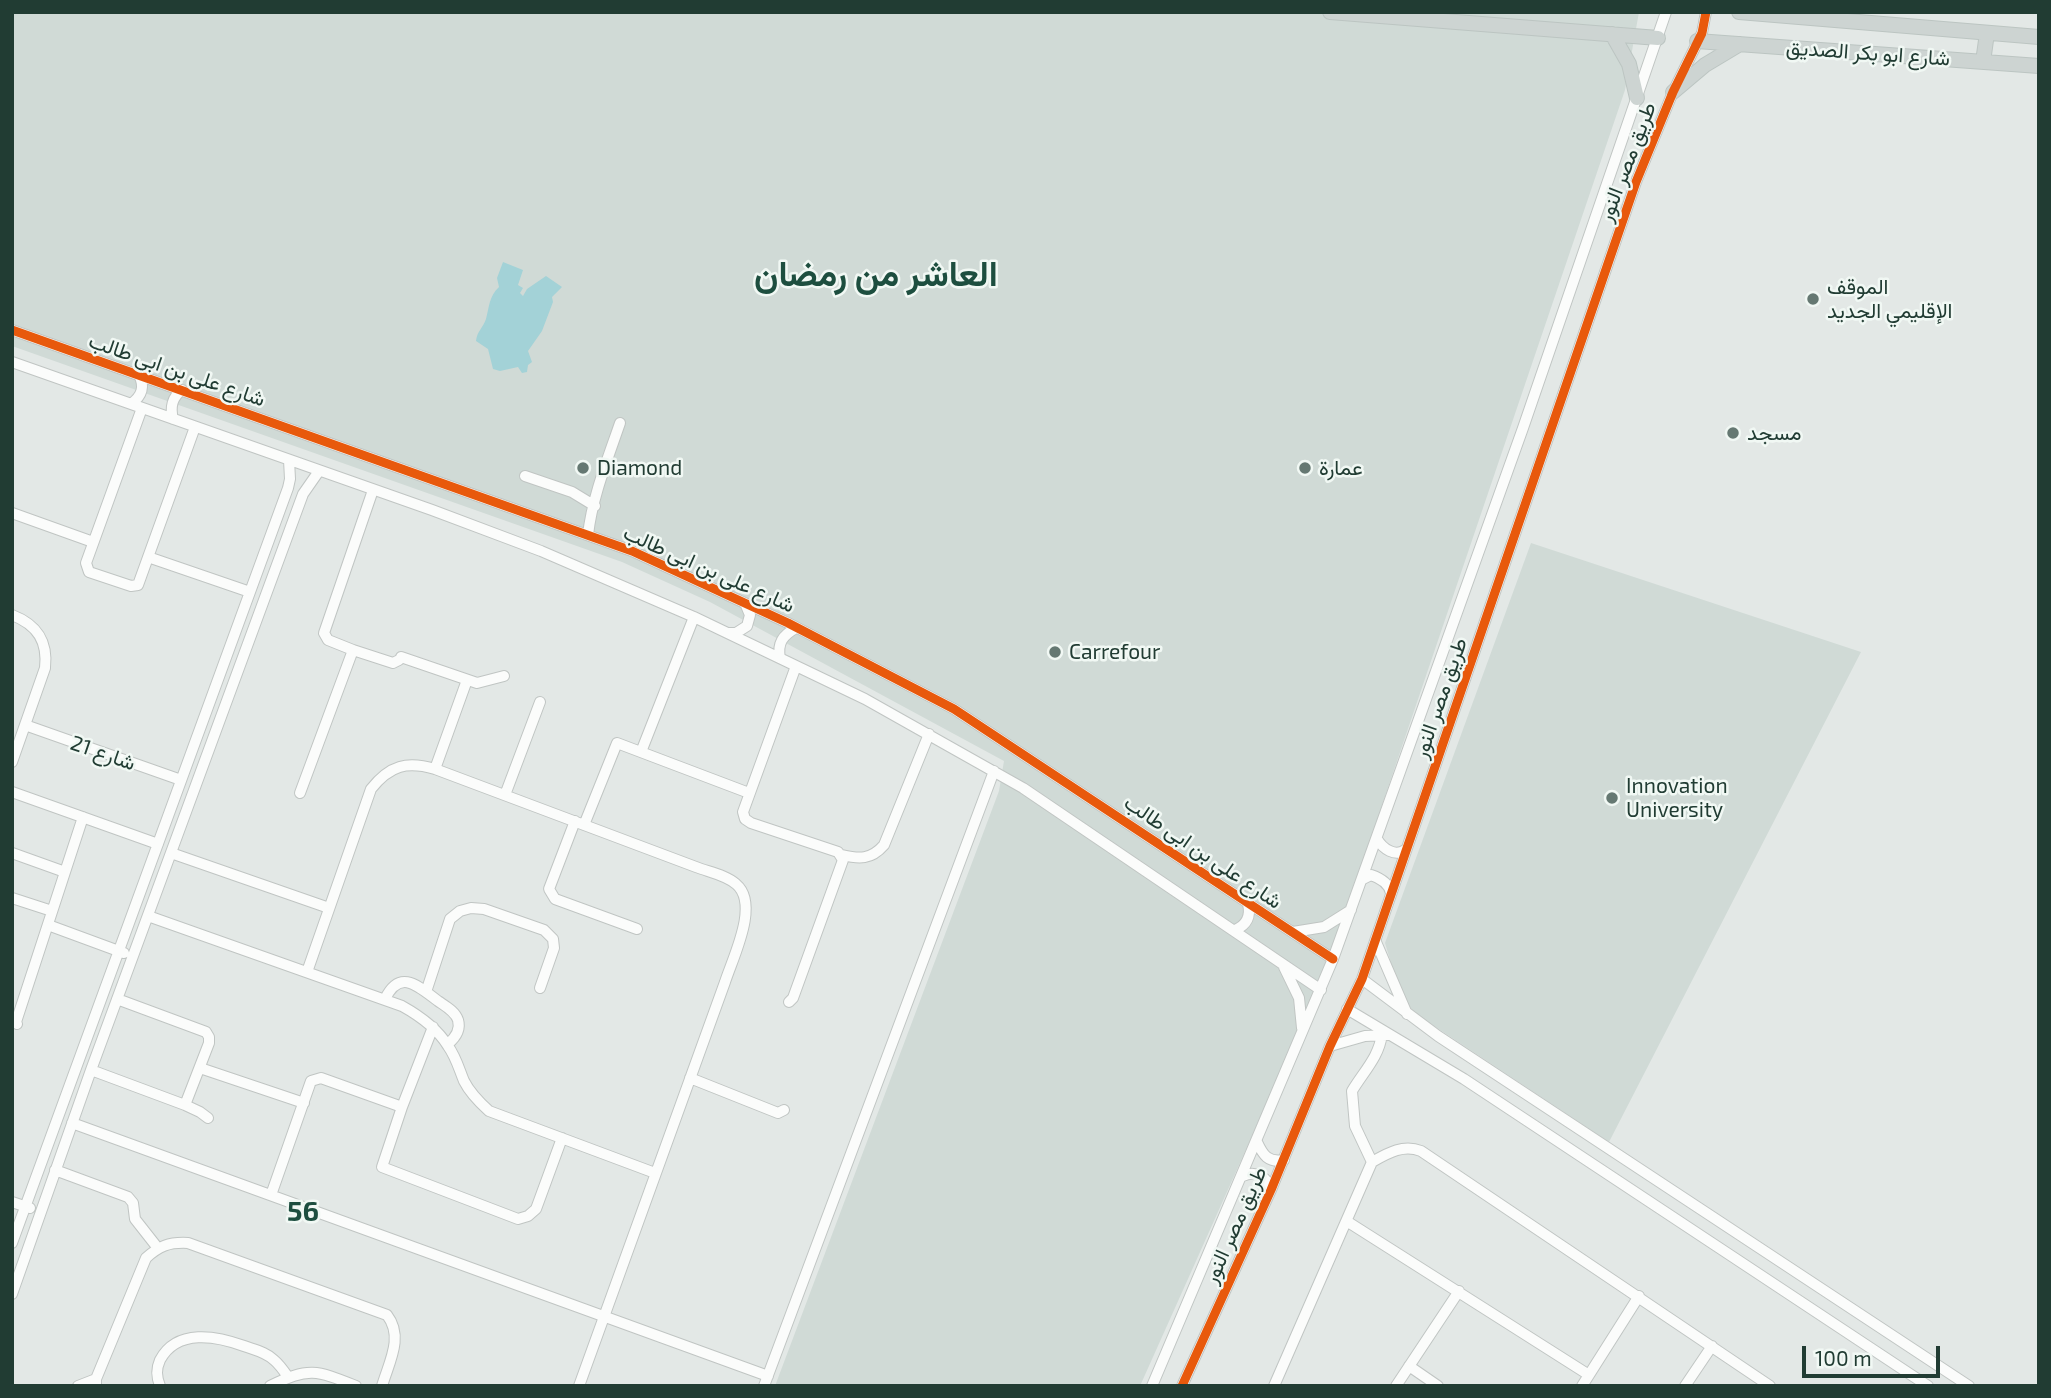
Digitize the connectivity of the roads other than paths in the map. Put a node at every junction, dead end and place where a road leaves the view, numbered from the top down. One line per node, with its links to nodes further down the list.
1 (1330, 12): 7 (main road)
2 (1666, 12): 11 (street, طريق مصر النور)
3 (1706, 12): 12 (street, طريق مصر النور)
4 (1739, 12): 6 (main road, شارع ابو بكر الصديق)
5 (1538, 13): 7 (main road)
6 (1760, 14): 8 (main road, شارع ابو بكر الصديق)
7 (1533, 27): 9 (main road)
8 (1987, 33): 10 (main road, شارع ابو بكر الصديق); 14 (main road)
9 (1612, 34): 11 (main road); 17 (main road)
10 (2039, 37)
11 (1658, 38): 17 (street, طريق مصر النور)
12 (1698, 41): 13 (main road, شارع ابو بكر الصديق); 16 (street, طريق مصر النور)
13 (1742, 43): 14 (main road, شارع ابو بكر الصديق); 16 (main road)
14 (1983, 62): 15 (main road, شارع ابو بكر الصديق)
15 (2039, 66)
16 (1673, 92): 63 (street, طريق مصر النور)
17 (1637, 98): 61 (street, طريق مصر النور)
18 (12, 330): 20 (street, شارع على بن ابى طالب)
19 (12, 362): 22 (street)
20 (139, 375): 21 (street, شارع على بن ابى طالب); 22 (street)
21 (183, 390): 23 (street); 32 (street, شارع على بن ابى طالب)
22 (136, 406): 23 (street); 33 (street)
23 (173, 419): 25 (street)
24 (620, 423): 30 (street)
25 (195, 427): 26 (street); 34 (street)
26 (289, 460): 27 (street); 35 (street)
27 (319, 471): 29 (street); 60 (street)
28 (525, 476): 30 (street)
29 (373, 490): 38 (street); 41 (street)
30 (595, 506): 32 (street)
31 (12, 513): 33 (street)
32 (588, 535): 36 (street, شارع على بن ابى طالب)
33 (93, 542): 34 (street)
34 (148, 557): 35 (street)
35 (250, 592): 53 (street)
36 (745, 603): 39 (street, شارع على بن ابى طالب); 40 (street)
37 (12, 615): 47 (street)
38 (694, 617): 40 (street); 49 (street)
39 (796, 628): 42 (street); 71 (street, شارع على بن ابى طالب)
40 (729, 633): 42 (street)
41 (353, 650): 45 (street); 55 (street)
42 (780, 658): 43 (street)
43 (796, 666): 48 (street); 56 (street)
44 (504, 676): 45 (street)
45 (467, 680): 51 (street)
46 (540, 702): 57 (street)
47 (25, 725): 50 (street); 53 (street, شارع 21)
48 (929, 734): 52 (street); 66 (street)
49 (641, 752): 56 (street); 59 (street)
50 (12, 762)
51 (435, 769): 57 (street); 72 (street)
52 (994, 771): 78 (street); 138 (street)
53 (181, 780): 62 (street)
54 (12, 792): 58 (street)
55 (300, 793)
56 (750, 793): 66 (street)
57 (505, 795): 59 (street)
58 (83, 817): 62 (street); 67 (street)
59 (579, 823): 77 (street); 106 (street)
60 (176, 839): 62 (street); 65 (street)
61 (1377, 839): 63 (street); 68 (street, طريق مصر النور)
62 (158, 843): 65 (street); 81 (street)
63 (1405, 850): 69 (street, طريق مصر النور)
64 (12, 853): 67 (street)
65 (171, 855): 72 (street); 75 (street)
66 (842, 855): 92 (street)
67 (65, 872): 73 (street)
68 (1363, 878): 69 (street); 74 (street, طريق مصر النور)
69 (1391, 892): 80 (street, طريق مصر النور)
70 (12, 898): 73 (street)
71 (1248, 904): 78 (street); 79 (street, شارع على بن ابى طالب)
72 (329, 908): 85 (street)
73 (52, 911): 76 (street)
74 (1351, 911): 79 (street); 83 (street, طريق مصر النور)
75 (148, 916): 82 (street); 85 (street)
76 (48, 925): 81 (street); 95 (street)
77 (637, 929)
78 (1235, 930): 84 (street)
79 (1292, 932): 83 (street, شارع على بن ابى طالب)
80 (1376, 942): 86 (street, طريق مصر النور); 94 (street)
81 (119, 951): 82 (street); 123 (street)
82 (133, 956): 90 (street)
83 (1333, 959): 88 (street, طريق مصر النور)
84 (1283, 965): 88 (street); 98 (street)
85 (307, 972): 91 (street)
86 (1362, 979): 93 (street, طريق مصر النور); 94 (street)
87 (540, 988): 89 (street)
88 (1321, 990): 98 (street, طريق مصر النور)
89 (426, 992): 91 (street); 101 (street)
90 (117, 999): 104 (street); 105 (street)
91 (385, 999): 96 (street)
92 (789, 1002)
93 (1347, 1009): 100 (street); 102 (street, طريق مصر النور)
94 (1407, 1014): 99 (street)
95 (18, 1024)
96 (433, 1027): 101 (street); 109 (street)
97 (1382, 1034): 100 (street); 102 (street); 116 (street)
98 (1301, 1036): 114 (street, طريق مصر النور)
99 (1438, 1036): 103 (street); 155 (street)
100 (1395, 1037): 103 (street)
101 (447, 1044): 113 (street)
102 (1329, 1046): 115 (street, طريق مصر النور)
103 (1426, 1054): 154 (street)
104 (200, 1068): 107 (street); 108 (street)
105 (91, 1070): 108 (street); 112 (street)
106 (690, 1078): 110 (street); 118 (street)
107 (304, 1102): 109 (street); 121 (street)
108 (186, 1105): 111 (street)
109 (402, 1107): 113 (street)
110 (784, 1110)
111 (208, 1118)
112 (72, 1123): 117 (street); 121 (street)
113 (562, 1138): 118 (street)
114 (1257, 1142): 115 (street); 119 (street, طريق مصر النور)
115 (1284, 1160): 120 (street, طريق مصر النور)
116 (1372, 1162): 126 (street); 132 (street)
117 (55, 1170): 124 (street); 129 (street)
118 (655, 1173): 133 (street)
119 (1243, 1176): 120 (street); 146 (street, طريق مصر النور)
120 (1271, 1190): 147 (street, طريق مصر النور)
121 (271, 1195): 133 (street)
122 (12, 1202): 123 (street)
123 (25, 1207): 124 (street); 125 (street)
124 (40, 1212): 127 (street)
125 (16, 1220): 127 (street); 128 (street)
126 (1348, 1222): 130 (street); 148 (street)
127 (34, 1227): 131 (street)
128 (12, 1243)
129 (157, 1247): 139 (street); 144 (street)
130 (1459, 1291): 135 (street); 136 (street)
131 (12, 1294)
132 (1639, 1296): 134 (street); 136 (street)
133 (604, 1316): 138 (street); 145 (street)
134 (1712, 1346): 152 (street); 153 (street)
135 (1409, 1366): 149 (street); 150 (street)
136 (1589, 1375): 151 (street)
137 (288, 1377): 141 (street); 142 (street); 143 (street)
138 (766, 1381)
139 (96, 1382): 140 (street)
140 (78, 1386)
141 (160, 1386)
142 (270, 1386)
143 (356, 1386)
144 (382, 1386)
145 (579, 1386)
146 (1152, 1386)
147 (1182, 1386)
148 (1274, 1386)
149 (1396, 1386)
150 (1438, 1386)
151 (1582, 1386)
152 (1685, 1386)
153 (1770, 1386)
154 (1928, 1386)
155 (1969, 1386)

